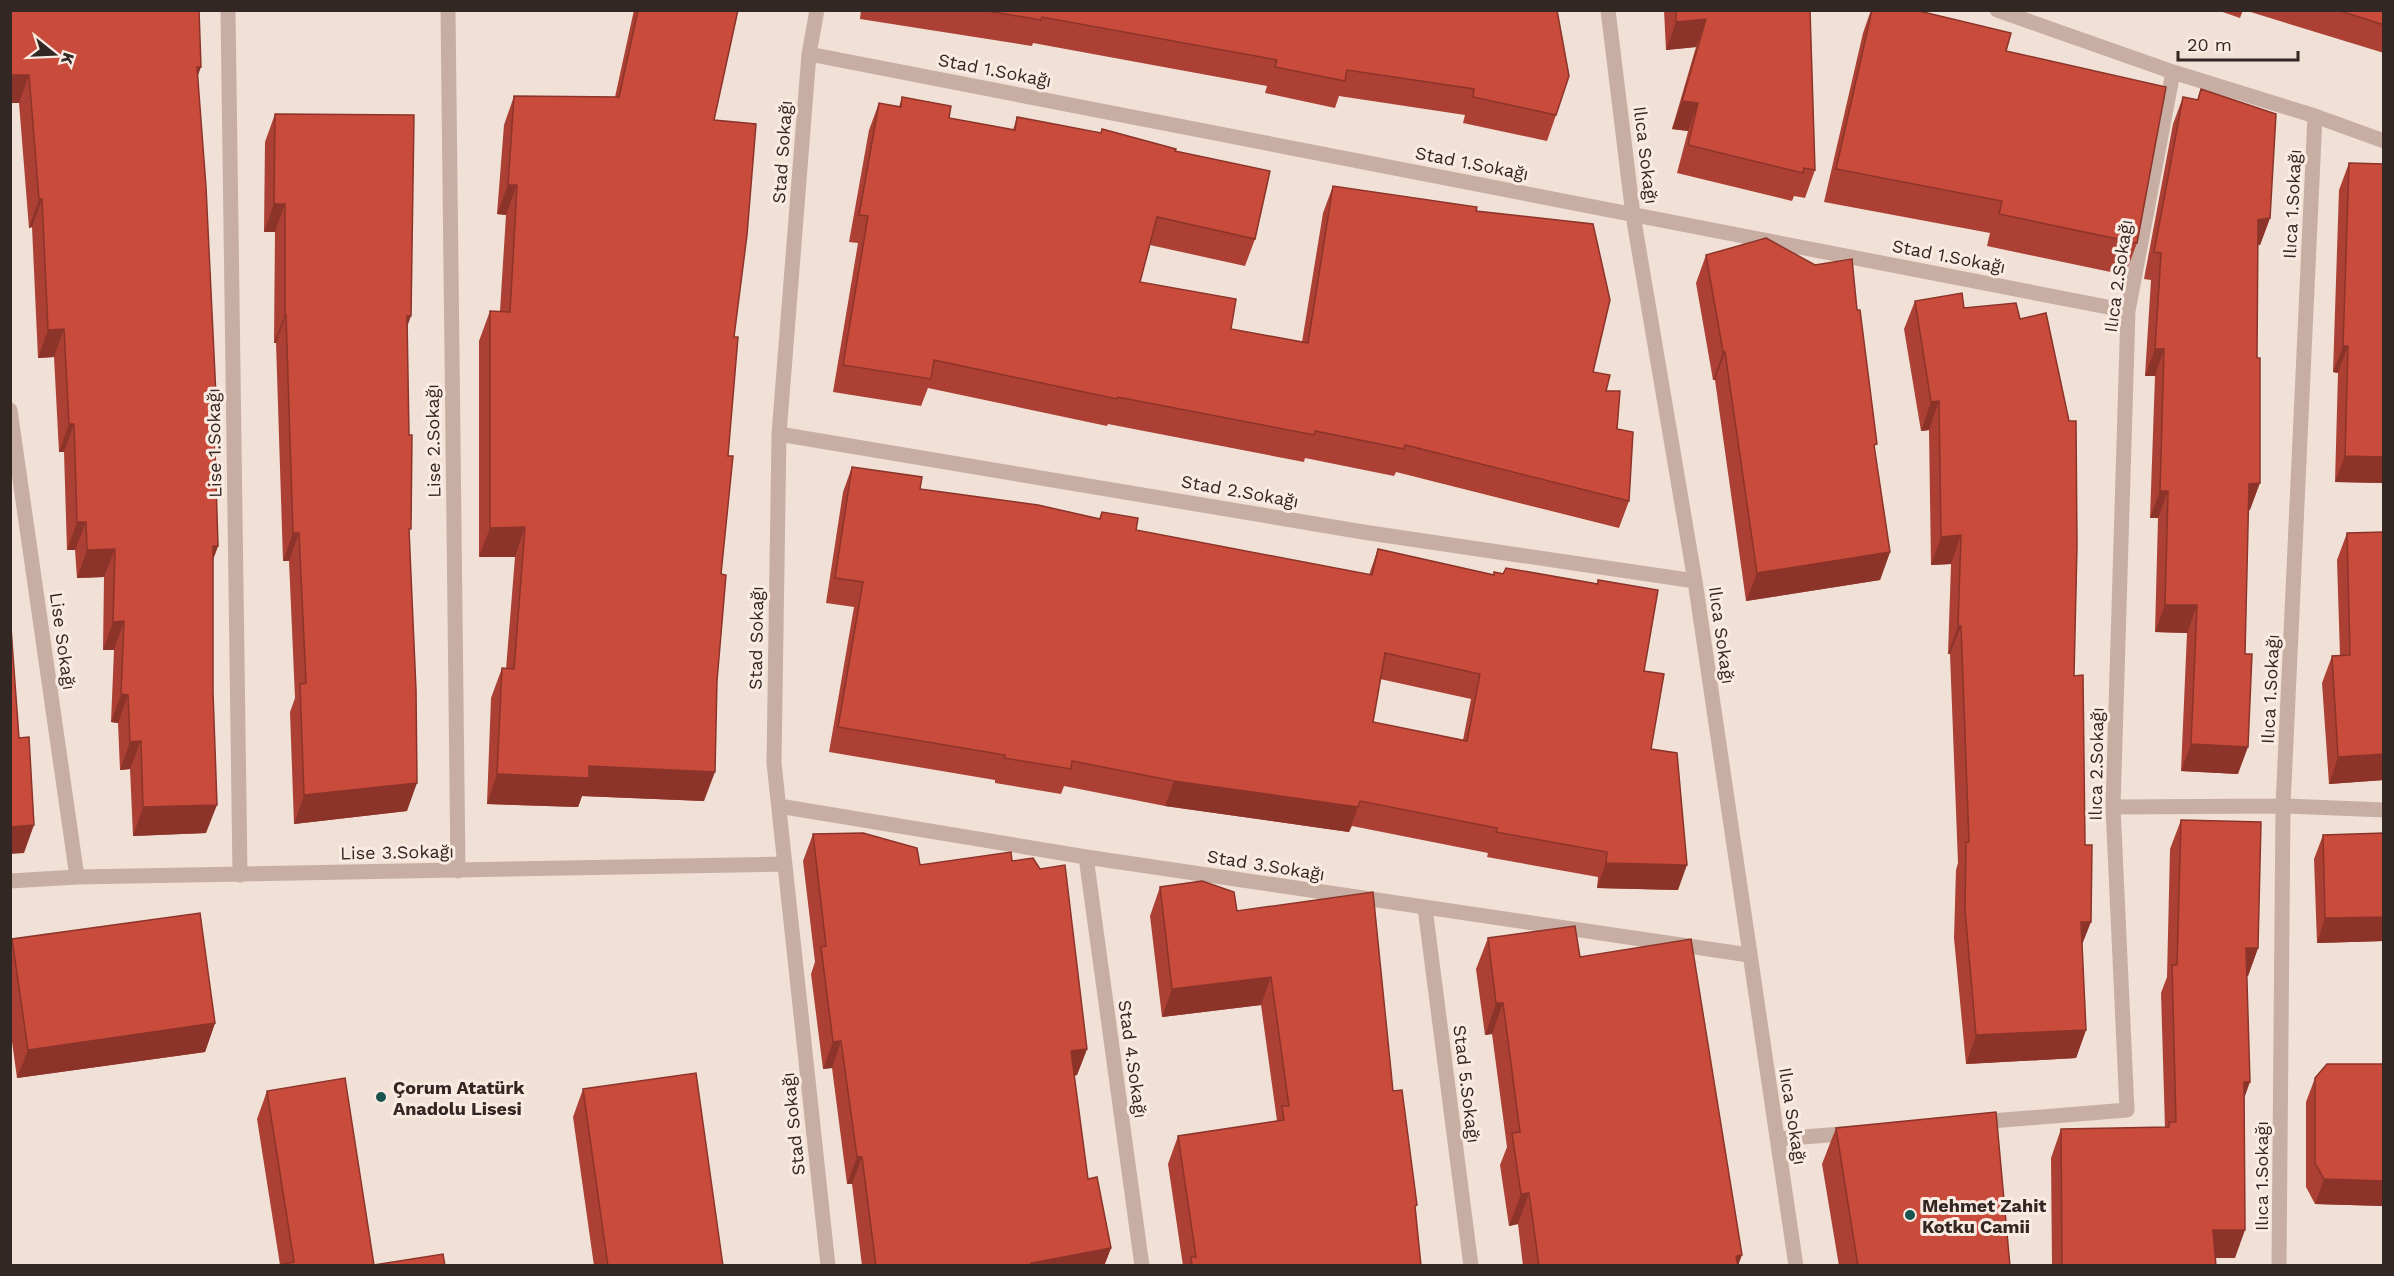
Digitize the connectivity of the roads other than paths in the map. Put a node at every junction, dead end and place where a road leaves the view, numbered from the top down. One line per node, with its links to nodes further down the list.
1 (228, 10): 22 (street, Lise 1.Sokağı)
2 (448, 10): 21 (street, Lise 2.Sokağı)
3 (817, 10): 6 (street, Stad Sokağı)
4 (1608, 10): 10 (street, Ilıca Sokağı)
5 (1997, 10): 7 (street)
6 (809, 54): 10 (street, Stad 1.Sokağı); 13 (street, Stad Sokağı)
7 (2173, 72): 8 (street); 11 (street, Ilıca 2.Sokağı)
8 (2315, 116): 9 (street); 16 (street, Ilıca 1.Sokağı)
9 (2384, 141)
10 (1634, 215): 11 (street, Stad 1.Sokağı); 14 (street, Ilıca Sokağı)
11 (2128, 311): 17 (street, Ilıca 2.Sokağı)
12 (10, 410): 23 (street, Lise Sokağı)
13 (779, 434): 14 (street, Stad 2.Sokağı); 15 (street, Stad Sokağı)
14 (1695, 581): 26 (street, Ilıca Sokağı)
15 (778, 806): 19 (street, Stad 3.Sokağı); 20 (street, Stad Sokağı)
16 (2283, 806): 17 (street); 18 (street); 34 (street, Ilıca 1.Sokağı)
17 (2113, 807): 27 (street, Ilıca 2.Sokağı)
18 (2384, 810)
19 (1086, 857): 25 (street, Stad 3.Sokağı); 31 (street, Stad 4.Sokağı)
20 (785, 864): 21 (street, Lise 3.Sokağı); 30 (street, Stad Sokağı)
21 (458, 871): 22 (street, Lise 3.Sokağı)
22 (240, 875): 23 (street, Lise 3.Sokağı)
23 (77, 877): 24 (street, Lise 3.Sokağı)
24 (10, 881)
25 (1425, 908): 26 (street, Stad 3.Sokağı); 32 (street, Stad 5.Sokağı)
26 (1749, 955): 29 (street, Ilıca Sokağı)
27 (1964, 1123)
28 (1870, 1131): 29 (street)
29 (1777, 1139): 33 (street, Ilıca Sokağı)
30 (828, 1266)
31 (1142, 1266)
32 (1471, 1266)
33 (1796, 1266)
34 (2280, 1266)

